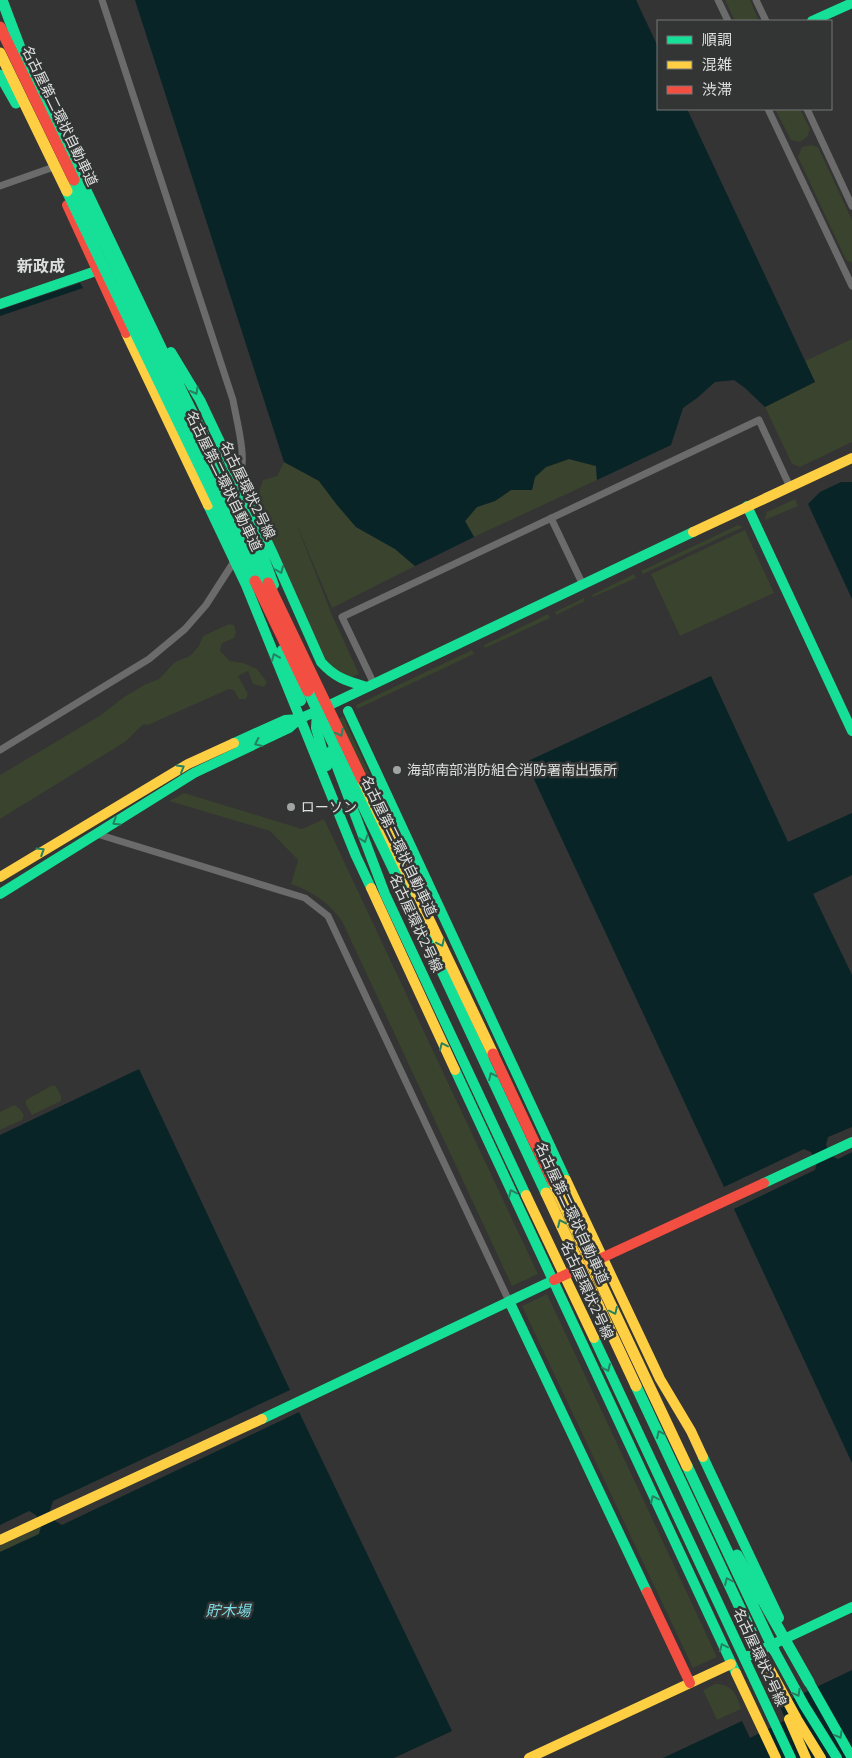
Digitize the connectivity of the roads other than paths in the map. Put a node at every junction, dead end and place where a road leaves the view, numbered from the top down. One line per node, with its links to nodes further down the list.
1 (2, 0): 18 (main road, bridge)
2 (102, 0): 25 (street)
3 (718, 0): 7 (street)
4 (756, 0): 8 (street)
5 (852, 3): 9 (main road)
6 (0, 10): 22 (main road, 名古屋環状2号線)
7 (728, 20)
8 (766, 20)
9 (814, 20)
10 (0, 27): 18 (main road, 名古屋第二環状自動車道, bridge)
11 (0, 53): 18 (main road, 名古屋第二環状自動車道, bridge)
12 (1, 67): 15 (main road, 名古屋環状2号線); 18 (main road, bridge)
13 (768, 110): 20 (street)
14 (806, 110): 17 (street)
15 (51, 168): 16 (street); 19 (main road, 名古屋環状2号線)
16 (0, 186)
17 (852, 206)
18 (82, 209): 46 (main road, 名古屋第二環状自動車道, one-way to 46, bridge); 50 (main road, 名古屋第二環状自動車道, one-way to 18, bridge)
19 (96, 271): 21 (main road); 29 (main road, 名古屋環状2号線)
20 (852, 286)
21 (0, 304)
22 (149, 322): 23 (main road, 名古屋環状2号線); 25 (main road, one-way to 25)
23 (183, 393): 32 (main road, 名古屋環状2号線); 34 (main road)
24 (852, 458): 26 (main road)
25 (238, 479): 31 (main road, one-way to 31)
26 (790, 487): 27 (main road); 28 (street)
27 (747, 506): 30 (main road); 35 (main road)
28 (551, 518): 30 (street); 31 (street)
29 (235, 559): 34 (main road, 名古屋環状2号線, one-way to 29); 36 (street)
30 (583, 585): 31 (main road)
31 (370, 686): 32 (main road)
32 (317, 711): 34 (main road); 37 (main road); 43 (main road, 名古屋環状2号線, one-way to 43)
33 (348, 711): 42 (main road)
34 (299, 719): 37 (main road, 名古屋環状2号線); 38 (main road, one-way to 38); 39 (main road, one-way to 34)
35 (852, 731)
36 (0, 750)
37 (344, 826): 44 (main road, 名古屋環状2号線, one-way to 37)
38 (97, 834): 40 (main road); 45 (street)
39 (0, 877)
40 (0, 894)
41 (852, 1142): 42 (main road)
42 (602, 1257): 43 (main road); 49 (main road)
43 (564, 1275): 44 (main road); 51 (main road, 名古屋環状2号線, one-way to 51)
44 (552, 1281): 45 (main road); 52 (main road, 名古屋環状2号線, one-way to 44)
45 (509, 1301): 47 (main road); 53 (main road)
46 (699, 1490): 59 (main road, one-way to 59, bridge); 60 (main road, one-way to 60, bridge)
47 (0, 1540)
48 (852, 1606): 49 (main road)
49 (788, 1637): 51 (main road)
50 (763, 1657): 57 (main road); 58 (main road)
51 (744, 1658): 56 (main road, 名古屋環状2号線)
52 (731, 1664): 53 (main road); 55 (main road, 名古屋環状2号線)
53 (690, 1683): 54 (main road)
54 (529, 1758)
55 (776, 1758)
56 (791, 1758)
57 (806, 1758)
58 (821, 1758)
59 (837, 1758)
60 (852, 1758)

